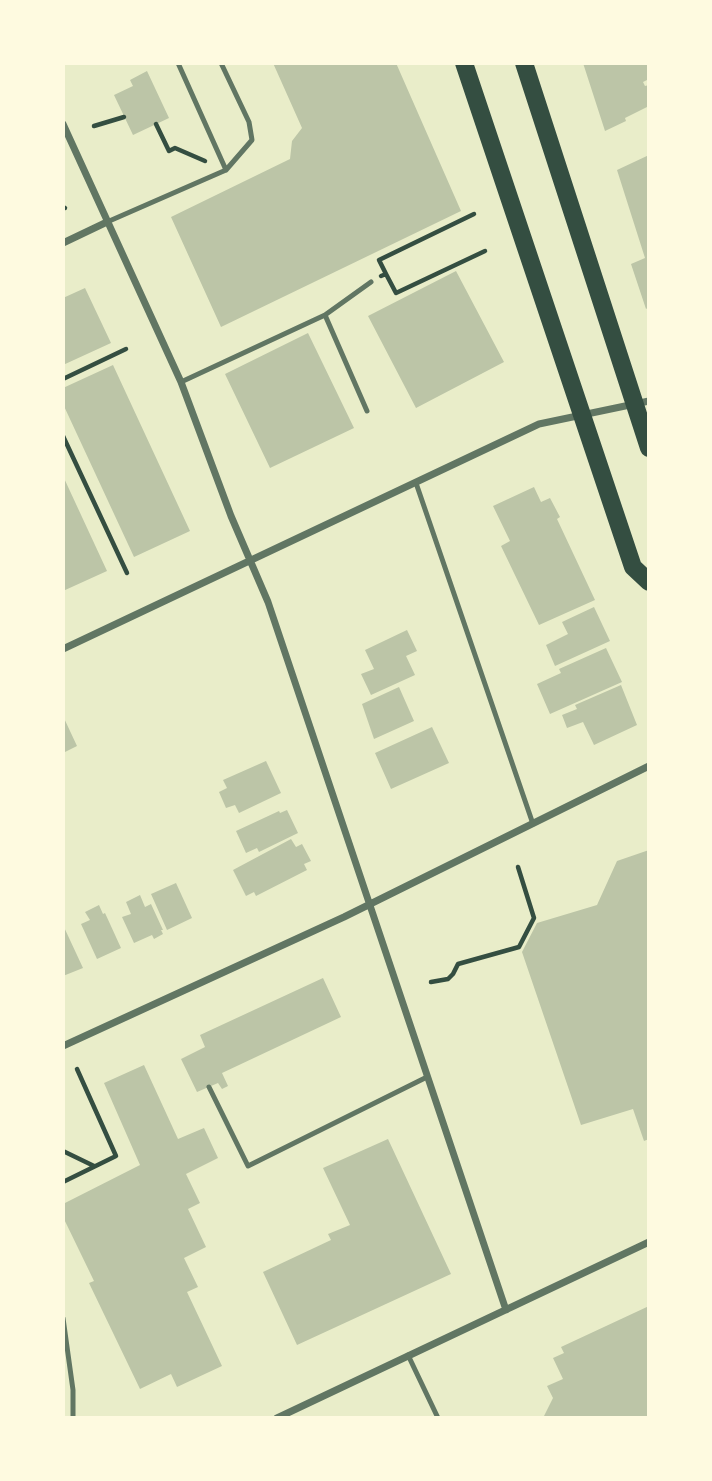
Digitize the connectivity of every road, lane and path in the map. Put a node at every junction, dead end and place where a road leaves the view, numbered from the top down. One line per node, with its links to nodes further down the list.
1 (178, 63): 9 (lane)
2 (221, 63): 9 (lane)
3 (464, 63): 22 (main road)
4 (524, 63): 20 (main road)
5 (124, 117): 8 (path)
6 (63, 124): 11 (street)
7 (156, 124): 9 (path)
8 (94, 126)
9 (226, 170): 11 (lane)
10 (474, 215): 14 (path)
11 (107, 222): 12 (street); 19 (street)
12 (63, 243)
13 (485, 251): 14 (path)
14 (386, 274): 15 (path)
15 (371, 282): 16 (lane)
16 (325, 316): 19 (lane); 21 (lane)
17 (126, 349): 18 (path)
18 (63, 379)
19 (181, 382): 26 (street)
20 (642, 402): 22 (street); 24 (main road)
21 (368, 411)
22 (583, 414): 25 (street); 28 (main road)
23 (63, 436): 27 (path)
24 (649, 448)
25 (416, 483): 26 (street); 31 (lane)
26 (251, 562): 29 (street); 33 (street)
27 (127, 573)
28 (649, 582)
29 (63, 649)
30 (649, 766): 31 (street)
31 (533, 824): 33 (street)
32 (519, 867): 34 (path)
33 (369, 904): 35 (street); 37 (street)
34 (430, 982)
35 (63, 1046)
36 (76, 1069): 40 (path)
37 (427, 1077): 38 (lane); 43 (street)
38 (209, 1087)
39 (63, 1151): 40 (path)
40 (94, 1166): 41 (path)
41 (63, 1182)
42 (649, 1242): 43 (street)
43 (506, 1310): 45 (street)
44 (63, 1318): 46 (lane)
45 (408, 1355): 47 (street); 48 (lane)
46 (73, 1418)
47 (277, 1418)
48 (438, 1418)

